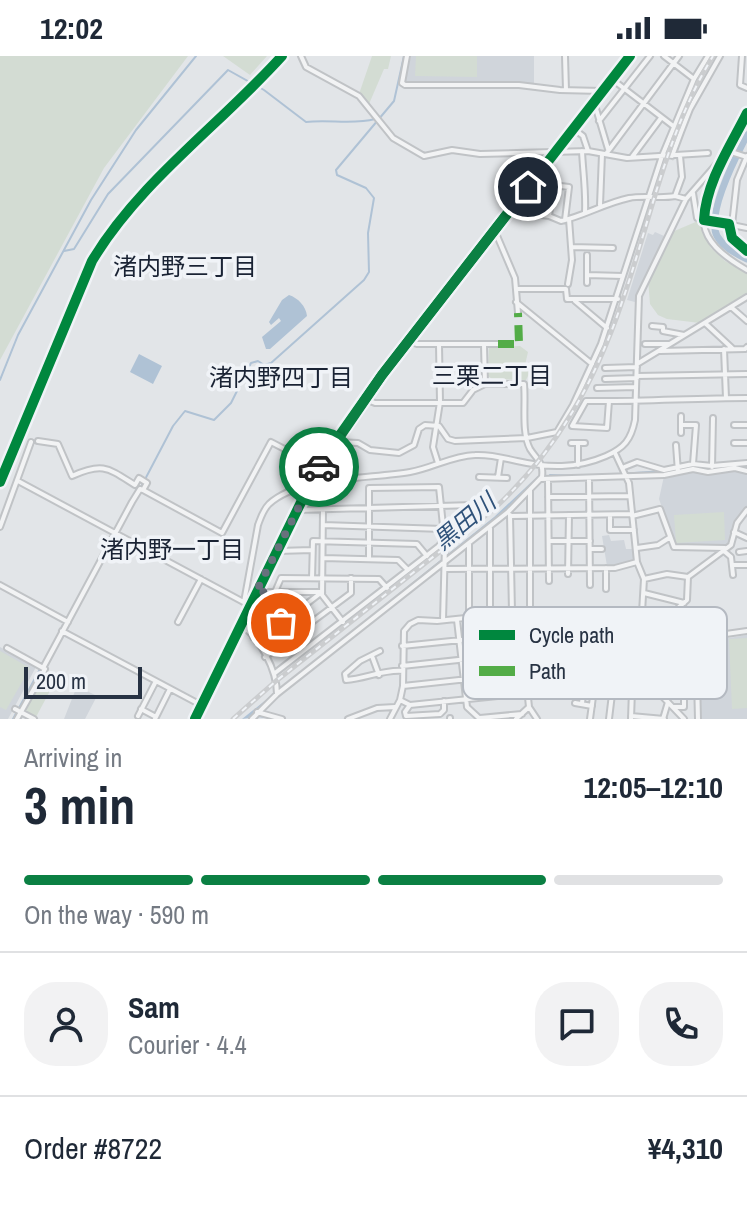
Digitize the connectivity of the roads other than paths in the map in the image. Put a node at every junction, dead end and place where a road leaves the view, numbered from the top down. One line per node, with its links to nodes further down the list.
1 (301, 56): 29 (street)
2 (407, 56): 16 (street)
3 (565, 56): 16 (street)
4 (630, 56): 13 (main road)
5 (650, 56): 15 (street)
6 (664, 56): 11 (street)
7 (679, 56): 11 (street)
8 (708, 56): 12 (street)
9 (720, 56): 25 (street)
10 (742, 56): 14 (street)
11 (674, 63): 12 (street); 19 (street)
12 (694, 79): 23 (street)
13 (613, 80): 15 (street); 17 (main road)
14 (747, 88)
15 (624, 89): 19 (street); 22 (street)
16 (566, 90): 17 (street)
17 (604, 91): 18 (main road)
18 (594, 102): 22 (street); 24 (main road)
19 (643, 103): 21 (street); 27 (street)
20 (747, 113): 28 (street)
21 (661, 118): 23 (street); 34 (street)
22 (599, 121): 27 (street)
23 (673, 127): 25 (street); 31 (street)
24 (574, 129): 26 (street); 29 (main road)
25 (681, 132): 32 (street)
26 (585, 151): 27 (street); 29 (street); 42 (street)
27 (605, 152): 34 (street); 40 (street)
28 (729, 152): 35 (street); 36 (street); 45 (street)
29 (555, 153): 41 (main road)
30 (708, 153): 33 (street)
31 (662, 156): 32 (street); 34 (street); 38 (street)
32 (672, 156): 33 (street)
33 (680, 156): 37 (street)
34 (632, 157)
35 (747, 157): 46 (street)
36 (693, 193): 39 (street); 45 (street)
37 (675, 196): 38 (street); 39 (street)
38 (648, 197): 40 (street); 54 (street)
39 (686, 199): 80 (street)
40 (600, 205): 42 (street)
41 (511, 211): 43 (street); 48 (main road)
42 (585, 212): 44 (street)
43 (549, 216): 44 (street); 44 (street)
44 (567, 220): 49 (street)
45 (704, 220): 46 (street); 52 (street)
46 (730, 224): 47 (street)
47 (747, 228)
48 (495, 230): 57 (street); 69 (main road)
49 (571, 247): 50 (street); 56 (street)
50 (613, 248)
51 (587, 255): 53 (street)
52 (747, 270)
53 (587, 275): 54 (street); 55 (street)
54 (623, 276): 60 (street)
55 (587, 283)
56 (568, 284)
57 (516, 289): 59 (street); 61 (street)
58 (747, 297): 62 (street)
59 (573, 299): 60 (street); 67 (street)
60 (618, 299): 67 (street)
61 (516, 302): 63 (street); 79 (street)
62 (731, 307): 64 (street); 65 (street)
63 (518, 313)
64 (747, 321)
65 (705, 323): 68 (street); 77 (street)
66 (652, 326): 68 (street)
67 (607, 328): 79 (street)
68 (684, 335): 72 (street)
69 (408, 341): 73 (street); 91 (main road)
70 (498, 344): 74 (street)
71 (645, 344): 72 (street)
72 (669, 344): 78 (street)
73 (439, 345): 74 (street); 93 (street)
74 (484, 345): 86 (street)
75 (747, 347): 77 (street)
76 (724, 349): 77 (street); 78 (street); 82 (street)
77 (733, 349)
78 (658, 351): 80 (street)
79 (593, 364): 104 (street)
80 (637, 366): 81 (street); 84 (street)
81 (605, 368)
82 (726, 374): 83 (street); 84 (street); 89 (street)
83 (747, 374)
84 (637, 377): 85 (street); 87 (street)
85 (605, 379)
86 (485, 384): 93 (street); 104 (street)
87 (636, 387): 88 (street); 94 (street)
88 (597, 388)
89 (726, 398): 90 (street); 94 (street)
90 (747, 398)
91 (365, 399): 93 (street); 107 (main road)
92 (609, 401): 94 (street); 101 (street); 101 (street)
93 (440, 402): 97 (street)
94 (636, 402): 114 (street)
95 (681, 416): 98 (street)
96 (713, 418): 124 (street)
97 (434, 425): 104 (street); 107 (street); 117 (street)
98 (681, 425): 102 (street); 121 (street)
99 (734, 425): 100 (street)
100 (747, 425)
101 (593, 428): 103 (street)
102 (681, 433)
103 (593, 437)
104 (527, 438): 119 (street)
105 (38, 441): 134 (street)
106 (31, 442): 132 (street)
107 (335, 442): 122 (main road)
108 (571, 443): 109 (street)
109 (578, 443): 110 (street); 120 (street)
110 (585, 443)
111 (734, 443): 112 (street)
112 (747, 443)
113 (676, 445): 123 (street)
114 (615, 453): 120 (street); 126 (street)
115 (501, 458): 117 (street); 119 (street); 128 (street)
116 (305, 460): 122 (street); 133 (street); 134 (street)
117 (438, 463): 133 (street)
118 (747, 463): 124 (street)
119 (543, 466): 120 (street); 129 (street)
120 (578, 466)
121 (693, 466): 123 (street); 124 (street)
122 (319, 467): 133 (main road)
123 (678, 468): 126 (street); 126 (street)
124 (713, 468): 125 (street)
125 (747, 471)
126 (625, 473): 131 (street); 136 (street)
127 (479, 477): 128 (street)
128 (498, 477): 130 (street)
129 (543, 477): 131 (street); 135 (street); 137 (street)
130 (507, 478)
131 (589, 478): 138 (street)
132 (18, 481): 155 (street); 160 (street)
133 (309, 486): 142 (main road); 213 (street)
134 (143, 490): 160 (street)
135 (530, 490): 145 (street); 151 (street)
136 (630, 496): 138 (street); 150 (street)
137 (548, 497): 138 (street); 146 (street)
138 (590, 497): 148 (street)
139 (474, 505): 140 (street)
140 (441, 506): 141 (street); 141 (street); 158 (street)
141 (369, 508): 143 (street); 156 (street)
142 (297, 510): 143 (street); 176 (main road)
143 (323, 510): 153 (street)
144 (747, 510): 152 (street)
145 (510, 514): 151 (street); 157 (street); 193 (street)
146 (549, 515): 147 (street); 151 (street); 166 (street)
147 (569, 515): 148 (street); 167 (street)
148 (590, 515): 149 (street); 168 (street)
149 (610, 515): 150 (street); 159 (street)
150 (632, 515): 159 (street); 163 (street)
151 (530, 516): 186 (street)
152 (737, 523): 154 (street); 161 (street)
153 (323, 525): 156 (street); 165 (street)
154 (745, 525)
155 (0, 527)
156 (369, 527): 158 (street); 169 (street)
157 (490, 527): 170 (street); 192 (street)
158 (443, 529): 162 (street)
159 (634, 530): 171 (street)
160 (114, 532): 201 (street); 224 (street)
161 (734, 532): 164 (street); 174 (street)
162 (445, 538): 179 (street); 182 (street)
163 (669, 538): 171 (street); 174 (street)
164 (747, 538)
165 (323, 541): 169 (street); 175 (street); 180 (street)
166 (549, 541): 167 (street); 187 (street)
167 (569, 541): 168 (street); 195 (street)
168 (590, 541): 172 (street)
169 (369, 543): 179 (street); 181 (street)
170 (469, 543): 182 (street); 191 (street)
171 (637, 548): 183 (street)
172 (590, 549): 173 (street); 188 (street)
173 (602, 549)
174 (724, 549): 184 (street); 197 (street)
175 (312, 550): 176 (street); 198 (street)
176 (277, 551): 208 (main road)
177 (747, 551): 178 (street)
178 (739, 552)
179 (427, 556): 194 (street)
180 (323, 558): 181 (street); 199 (street)
181 (369, 559): 194 (street)
182 (445, 559): 190 (street); 249 (street)
183 (637, 562): 189 (street); 202 (street)
184 (732, 565): 185 (street); 196 (street)
185 (747, 565)
186 (530, 568): 187 (street); 193 (street); 218 (street)
187 (549, 568): 195 (street); 203 (street)
188 (590, 568): 189 (street); 195 (street); 205 (street)
189 (606, 568): 207 (street)
190 (445, 569): 191 (street); 223 (street)
191 (469, 569): 192 (street); 215 (street)
192 (490, 569): 193 (street); 216 (street)
193 (512, 569): 217 (street)
194 (408, 571): 206 (street)
195 (568, 571)
196 (733, 575)
197 (688, 577): 202 (street); 212 (street)
198 (312, 578): 199 (street); 209 (street)
199 (322, 578): 200 (street); 210 (street)
200 (351, 578): 206 (street); 214 (street)
201 (201, 579): 213 (street); 225 (street)
202 (644, 579): 211 (street)
203 (549, 581)
204 (0, 585): 224 (street)
205 (590, 585)
206 (387, 588): 226 (street)
207 (606, 589)
208 (256, 592): 209 (street); 213 (main road)
209 (275, 592): 210 (street); 227 (street)
210 (322, 592): 214 (street); 227 (street)
211 (644, 593): 212 (street); 219 (street)
212 (684, 603): 220 (street)
213 (247, 604): 228 (main road)
214 (331, 607): 226 (street); 239 (street)
215 (469, 607)
216 (490, 607)
217 (512, 607)
218 (530, 607)
219 (643, 607)
220 (679, 607)
221 (463, 618): 222 (street)
222 (457, 619): 223 (street); 233 (street)
223 (443, 620): 235 (street)
224 (68, 622): 229 (street)
225 (178, 622)
226 (343, 622): 243 (street)
227 (281, 623): 232 (street)
228 (241, 625): 232 (street); 263 (main road)
229 (62, 631): 241 (street); 246 (street)
230 (747, 631): 231 (street)
231 (727, 634)
232 (253, 637): 239 (street)
233 (459, 640): 234 (street); 235 (street); 240 (street)
234 (463, 640)
235 (402, 646): 242 (street)
236 (7, 648): 241 (street)
237 (380, 651): 238 (street)
238 (372, 656): 244 (street); 244 (street)
239 (265, 657): 243 (street)
240 (461, 660): 242 (street); 245 (street)
241 (43, 668): 269 (street)
242 (402, 669): 244 (street); 247 (street)
243 (275, 673): 249 (street)
244 (379, 675)
245 (463, 680): 247 (street)
246 (156, 681): 248 (street); 268 (street)
247 (403, 686): 258 (street)
248 (171, 689): 263 (street); 275 (street)
249 (277, 691): 272 (street)
250 (465, 699): 259 (street); 276 (street)
251 (528, 699): 266 (street)
252 (583, 699): 262 (street)
253 (593, 699): 265 (street)
254 (611, 699): 285 (street)
255 (665, 699): 260 (street)
256 (684, 699): 267 (street)
257 (698, 699): 288 (street)
258 (400, 700): 264 (street); 270 (street)
259 (444, 701): 264 (street); 264 (street)
260 (668, 702): 267 (street); 286 (street)
261 (575, 703): 262 (street)
262 (582, 704): 265 (street)
263 (201, 705): 279 (main road)
264 (410, 705)
265 (592, 706): 284 (street)
266 (529, 707): 271 (street); 283 (street)
267 (674, 707): 287 (street)
268 (141, 709): 273 (street); 275 (street)
269 (19, 711): 277 (street); 278 (street)
270 (393, 713): 281 (street)
271 (522, 714): 276 (street); 282 (street)
272 (255, 715): 280 (street)
273 (138, 716)
274 (631, 717): 286 (street)
275 (156, 718)
276 (480, 718)
277 (17, 719)
278 (34, 719)
279 (195, 719)
280 (282, 719)
281 (348, 719)
282 (516, 719)
283 (537, 719)
284 (590, 719)
285 (609, 719)
286 (661, 719)
287 (684, 719)
288 (698, 719)

